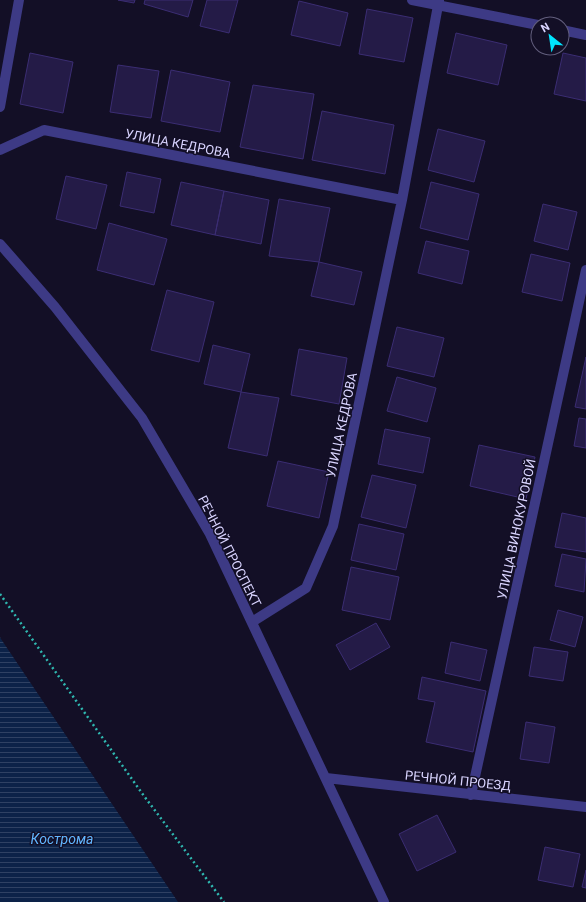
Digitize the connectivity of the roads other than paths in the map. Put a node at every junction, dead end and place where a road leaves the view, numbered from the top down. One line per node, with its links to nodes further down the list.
1 (19, 0): 7 (street)
2 (412, 0): 3 (street)
3 (439, 2): 4 (street); 9 (street, УЛИЦА КЕДРОВА)
4 (530, 23)
5 (570, 32): 6 (street)
6 (586, 35)
7 (0, 107)
8 (0, 150): 9 (street, УЛИЦА КЕДРОВА)
9 (402, 200): 12 (street, УЛИЦА КЕДРОВА)
10 (0, 244): 12 (street, РЕЧНОЙ ПРОСПЕКТ)
11 (586, 270): 14 (street, УЛИЦА ВИНОКУРОВОЙ)
12 (252, 622): 13 (street, РЕЧНОЙ ПРОСПЕКТ)
13 (326, 778): 14 (street, РЕЧНОЙ ПРОЕЗД); 16 (street, РЕЧНОЙ ПРОСПЕКТ)
14 (471, 795): 15 (street, РЕЧНОЙ ПРОЕЗД)
15 (586, 807)
16 (384, 902)

